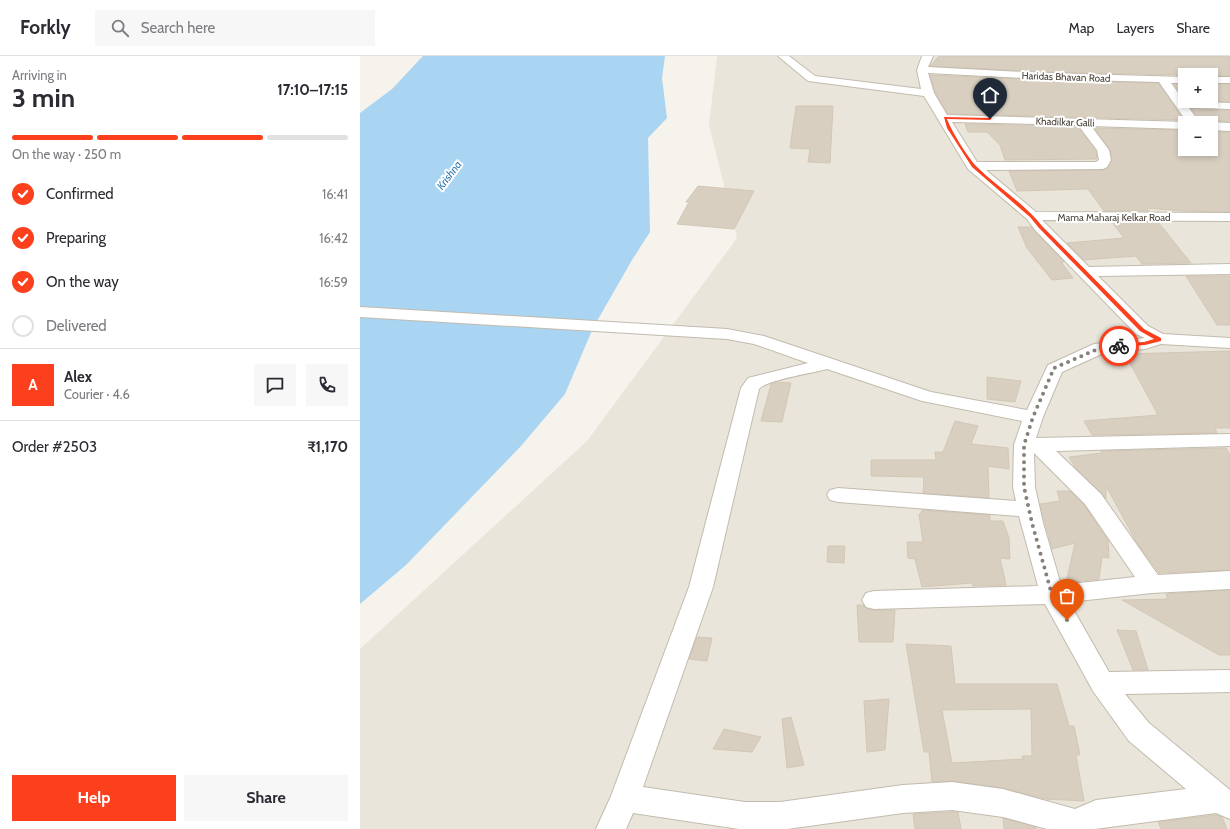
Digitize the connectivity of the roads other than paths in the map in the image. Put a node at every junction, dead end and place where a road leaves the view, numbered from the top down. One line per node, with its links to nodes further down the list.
1 (783, 56): 8 (street)
2 (928, 56): 3 (street)
3 (922, 70): 4 (street, Haridas Bhavan Road); 8 (street)
4 (1163, 80): 5 (street, Haridas Bhavan Road); 9 (street)
5 (1178, 80)
6 (1218, 80): 7 (street)
7 (1230, 80)
8 (928, 92): 12 (street)
9 (1178, 101)
10 (1218, 106): 11 (street)
11 (1230, 106)
12 (945, 118): 13 (street, Khadilkar Galli); 17 (street)
13 (1082, 122): 14 (street, Khadilkar Galli); 17 (street)
14 (1178, 125)
15 (1218, 126): 16 (street)
16 (1230, 127)
17 (973, 166): 18 (street)
18 (1032, 216): 19 (street, Mama Maharaj Kelkar Road); 21 (street)
19 (1230, 217)
20 (1230, 270): 21 (street)
21 (1084, 272): 23 (street)
22 (360, 312): 25 (street)
23 (1159, 339): 24 (street); 26 (street)
24 (1230, 343)
25 (827, 364): 26 (street); 37 (street)
26 (1033, 417): 28 (street)
27 (1230, 440): 28 (street)
28 (1031, 445): 30 (street); 32 (street)
29 (838, 495): 30 (street)
30 (1029, 510): 33 (street)
31 (1230, 580): 32 (street)
32 (1152, 584): 33 (street)
33 (1052, 595): 34 (street); 36 (street)
34 (874, 600)
35 (1230, 681): 36 (street)
36 (1102, 683): 38 (street)
37 (625, 798): 39 (street); 40 (street)
38 (1225, 802): 39 (street)
39 (1075, 826)
40 (611, 829)

